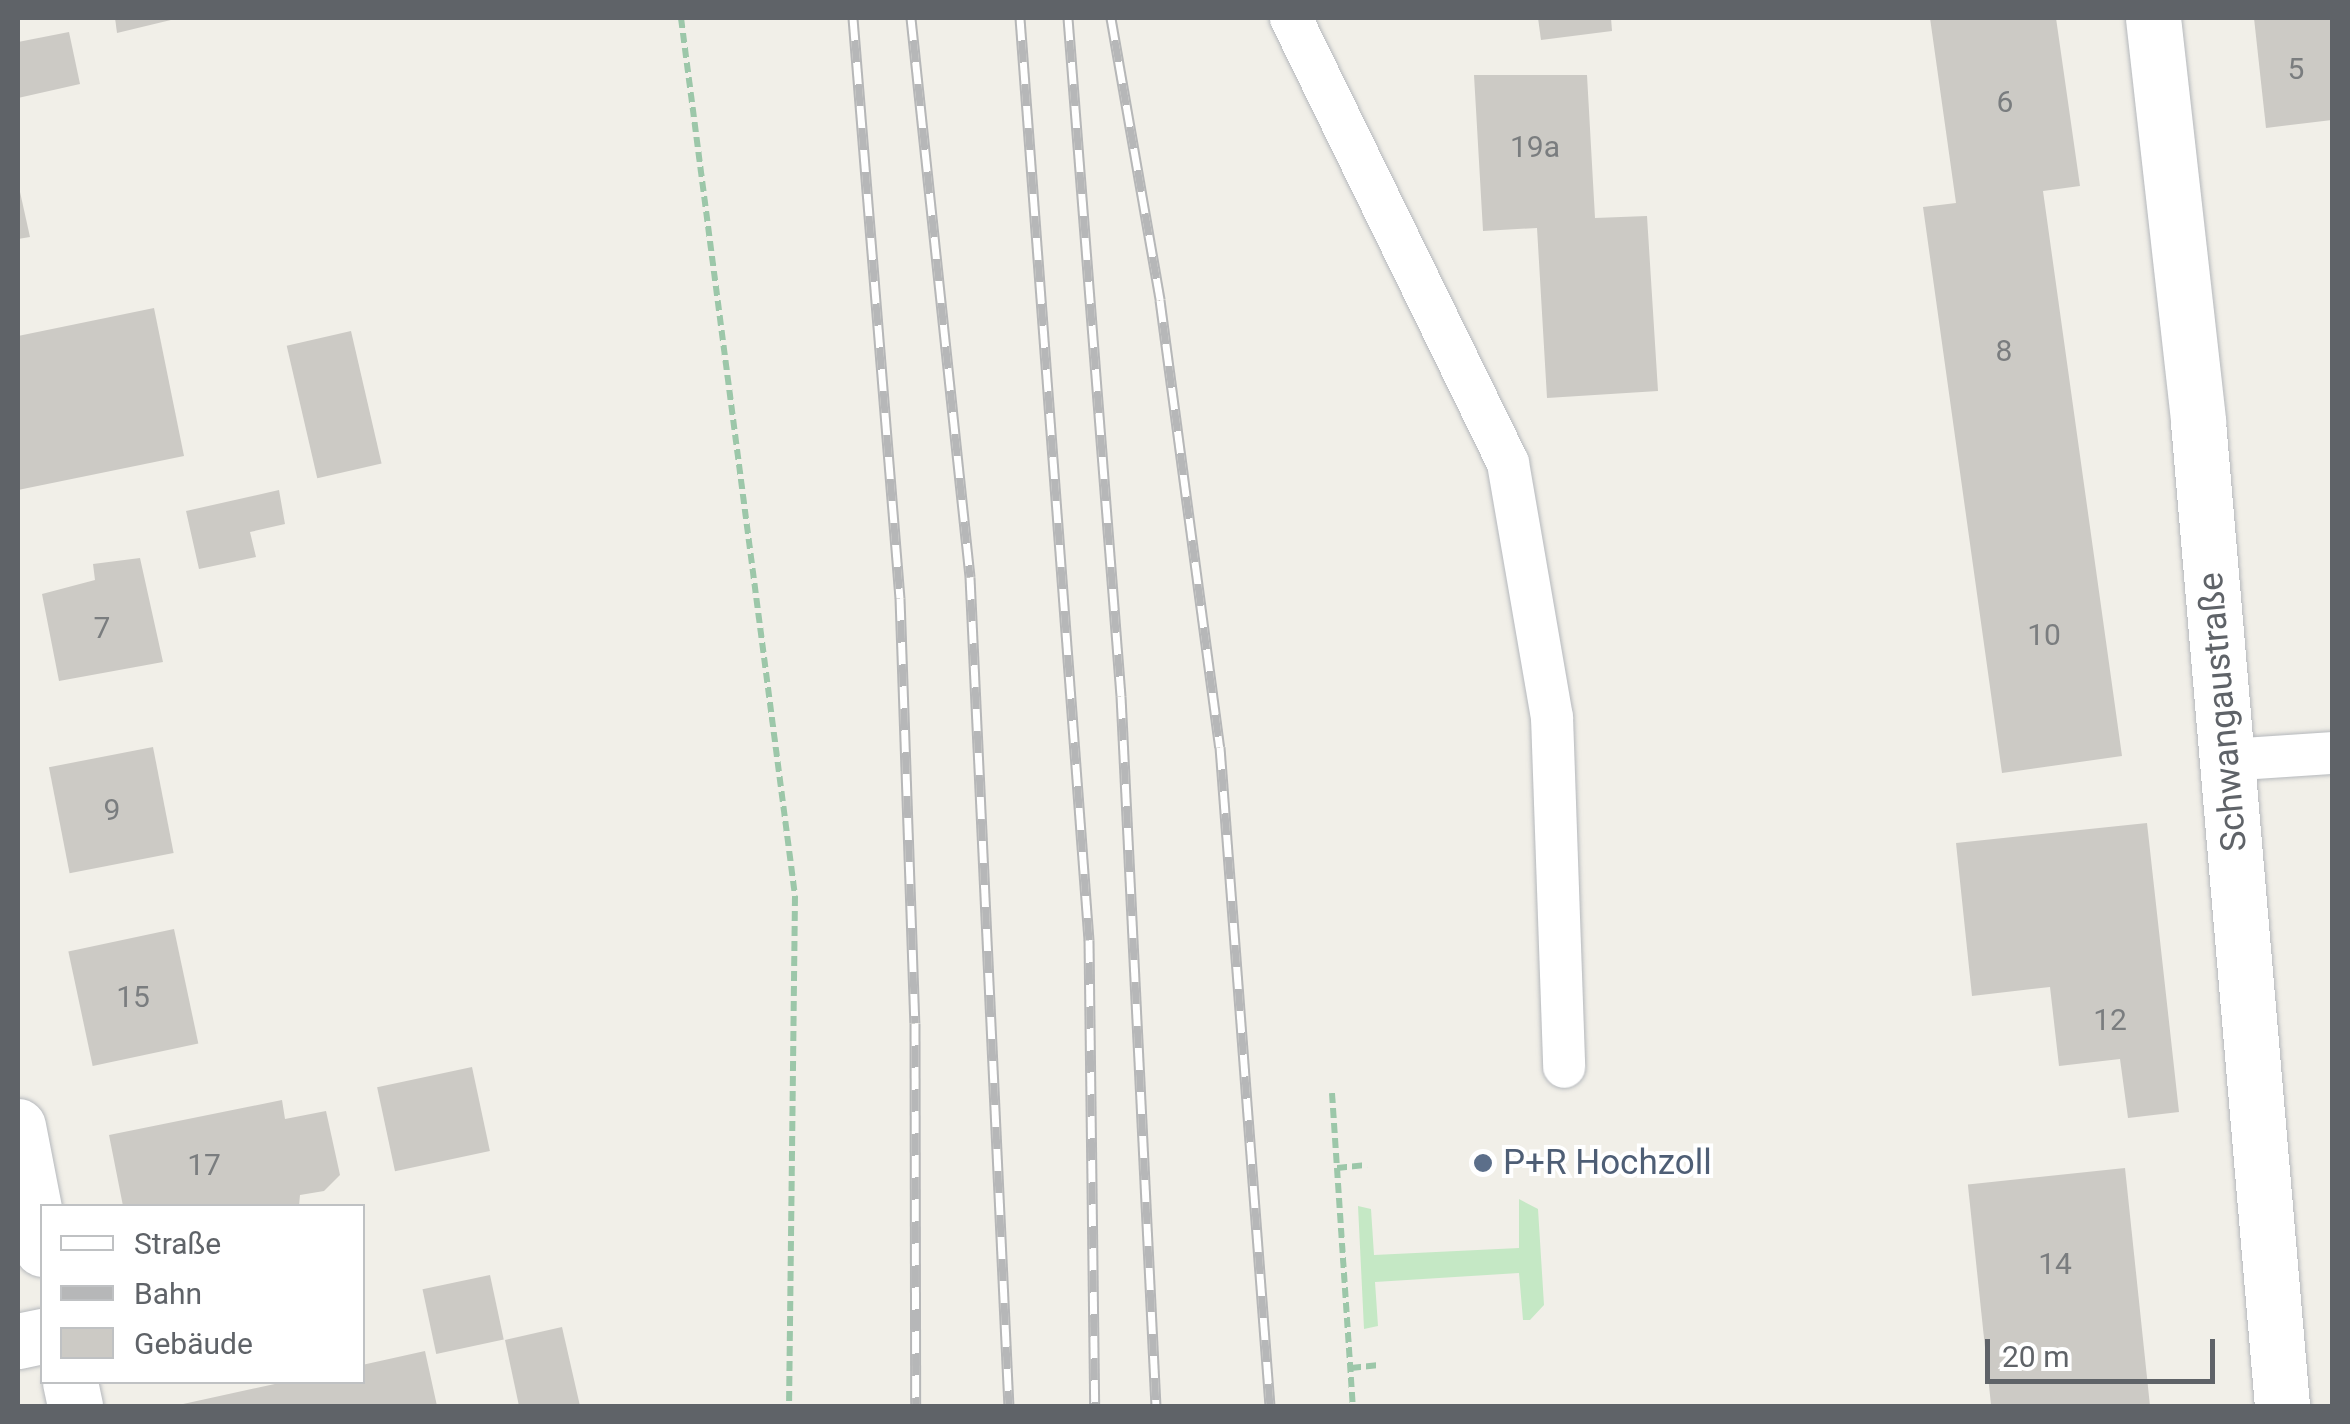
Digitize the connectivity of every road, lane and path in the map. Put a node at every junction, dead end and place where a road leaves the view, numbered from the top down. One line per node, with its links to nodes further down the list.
1 (681, 18): 14 (path)
2 (1291, 18): 6 (lane)
3 (2154, 18): 5 (street, Schwangaustraße)
4 (2332, 753): 5 (lane)
5 (2227, 760): 16 (street, Schwangaustraße)
6 (1564, 1067)
7 (1332, 1093): 10 (path)
8 (18, 1126): 11 (street)
9 (1367, 1165): 10 (path)
10 (1337, 1168): 13 (path)
11 (40, 1239)
12 (1379, 1365): 13 (path)
13 (1351, 1368): 15 (path)
14 (789, 1406)
15 (1353, 1406)
16 (2282, 1406)

